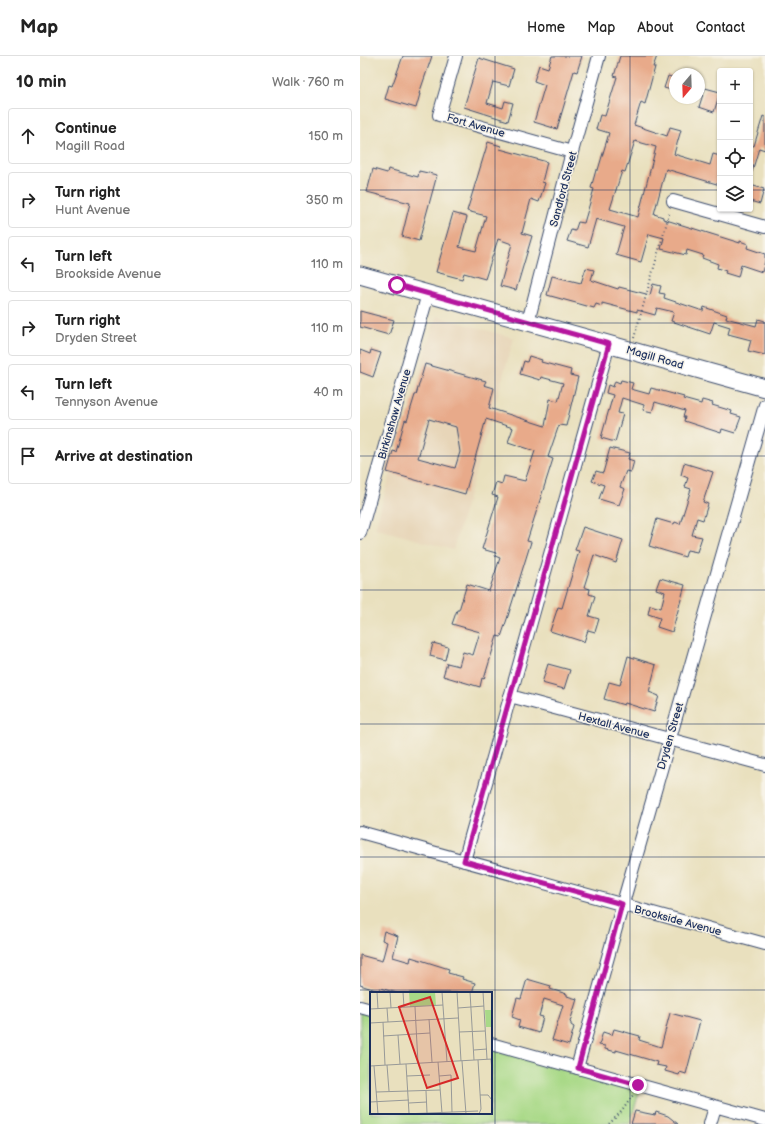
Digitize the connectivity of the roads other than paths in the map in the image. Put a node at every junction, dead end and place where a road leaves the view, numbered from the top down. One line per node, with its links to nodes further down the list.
1 (456, 56): 3 (street, Fort Avenue)
2 (599, 56): 3 (street, Sandford Street)
3 (572, 152): 8 (street, Sandford Street)
4 (673, 201): 5 (street)
5 (765, 227)
6 (360, 275): 7 (main road, Magill Road)
7 (428, 294): 8 (main road, Magill Road); 12 (street, Birkinshaw Avenue)
8 (528, 322): 9 (main road, Magill Road)
9 (609, 344): 10 (main road, Magill Road); 13 (street)
10 (765, 388)
11 (765, 405): 14 (street, Dryden Street)
12 (360, 533)
13 (510, 696): 14 (street, Hextall Avenue); 17 (street)
14 (669, 740): 15 (street, Hextall Avenue); 18 (street, Dryden Street)
15 (765, 765)
16 (360, 832): 17 (street, Brookside Avenue)
17 (464, 861): 18 (street, Brookside Avenue)
18 (622, 904): 19 (street, Brookside Avenue); 23 (street, Dryden Street)
19 (765, 944)
20 (360, 1007): 21 (street)
21 (370, 1010)
22 (492, 1044): 23 (street)
23 (578, 1068): 24 (street)
24 (715, 1106): 25 (street); 26 (street)
25 (765, 1120)
26 (710, 1124)

